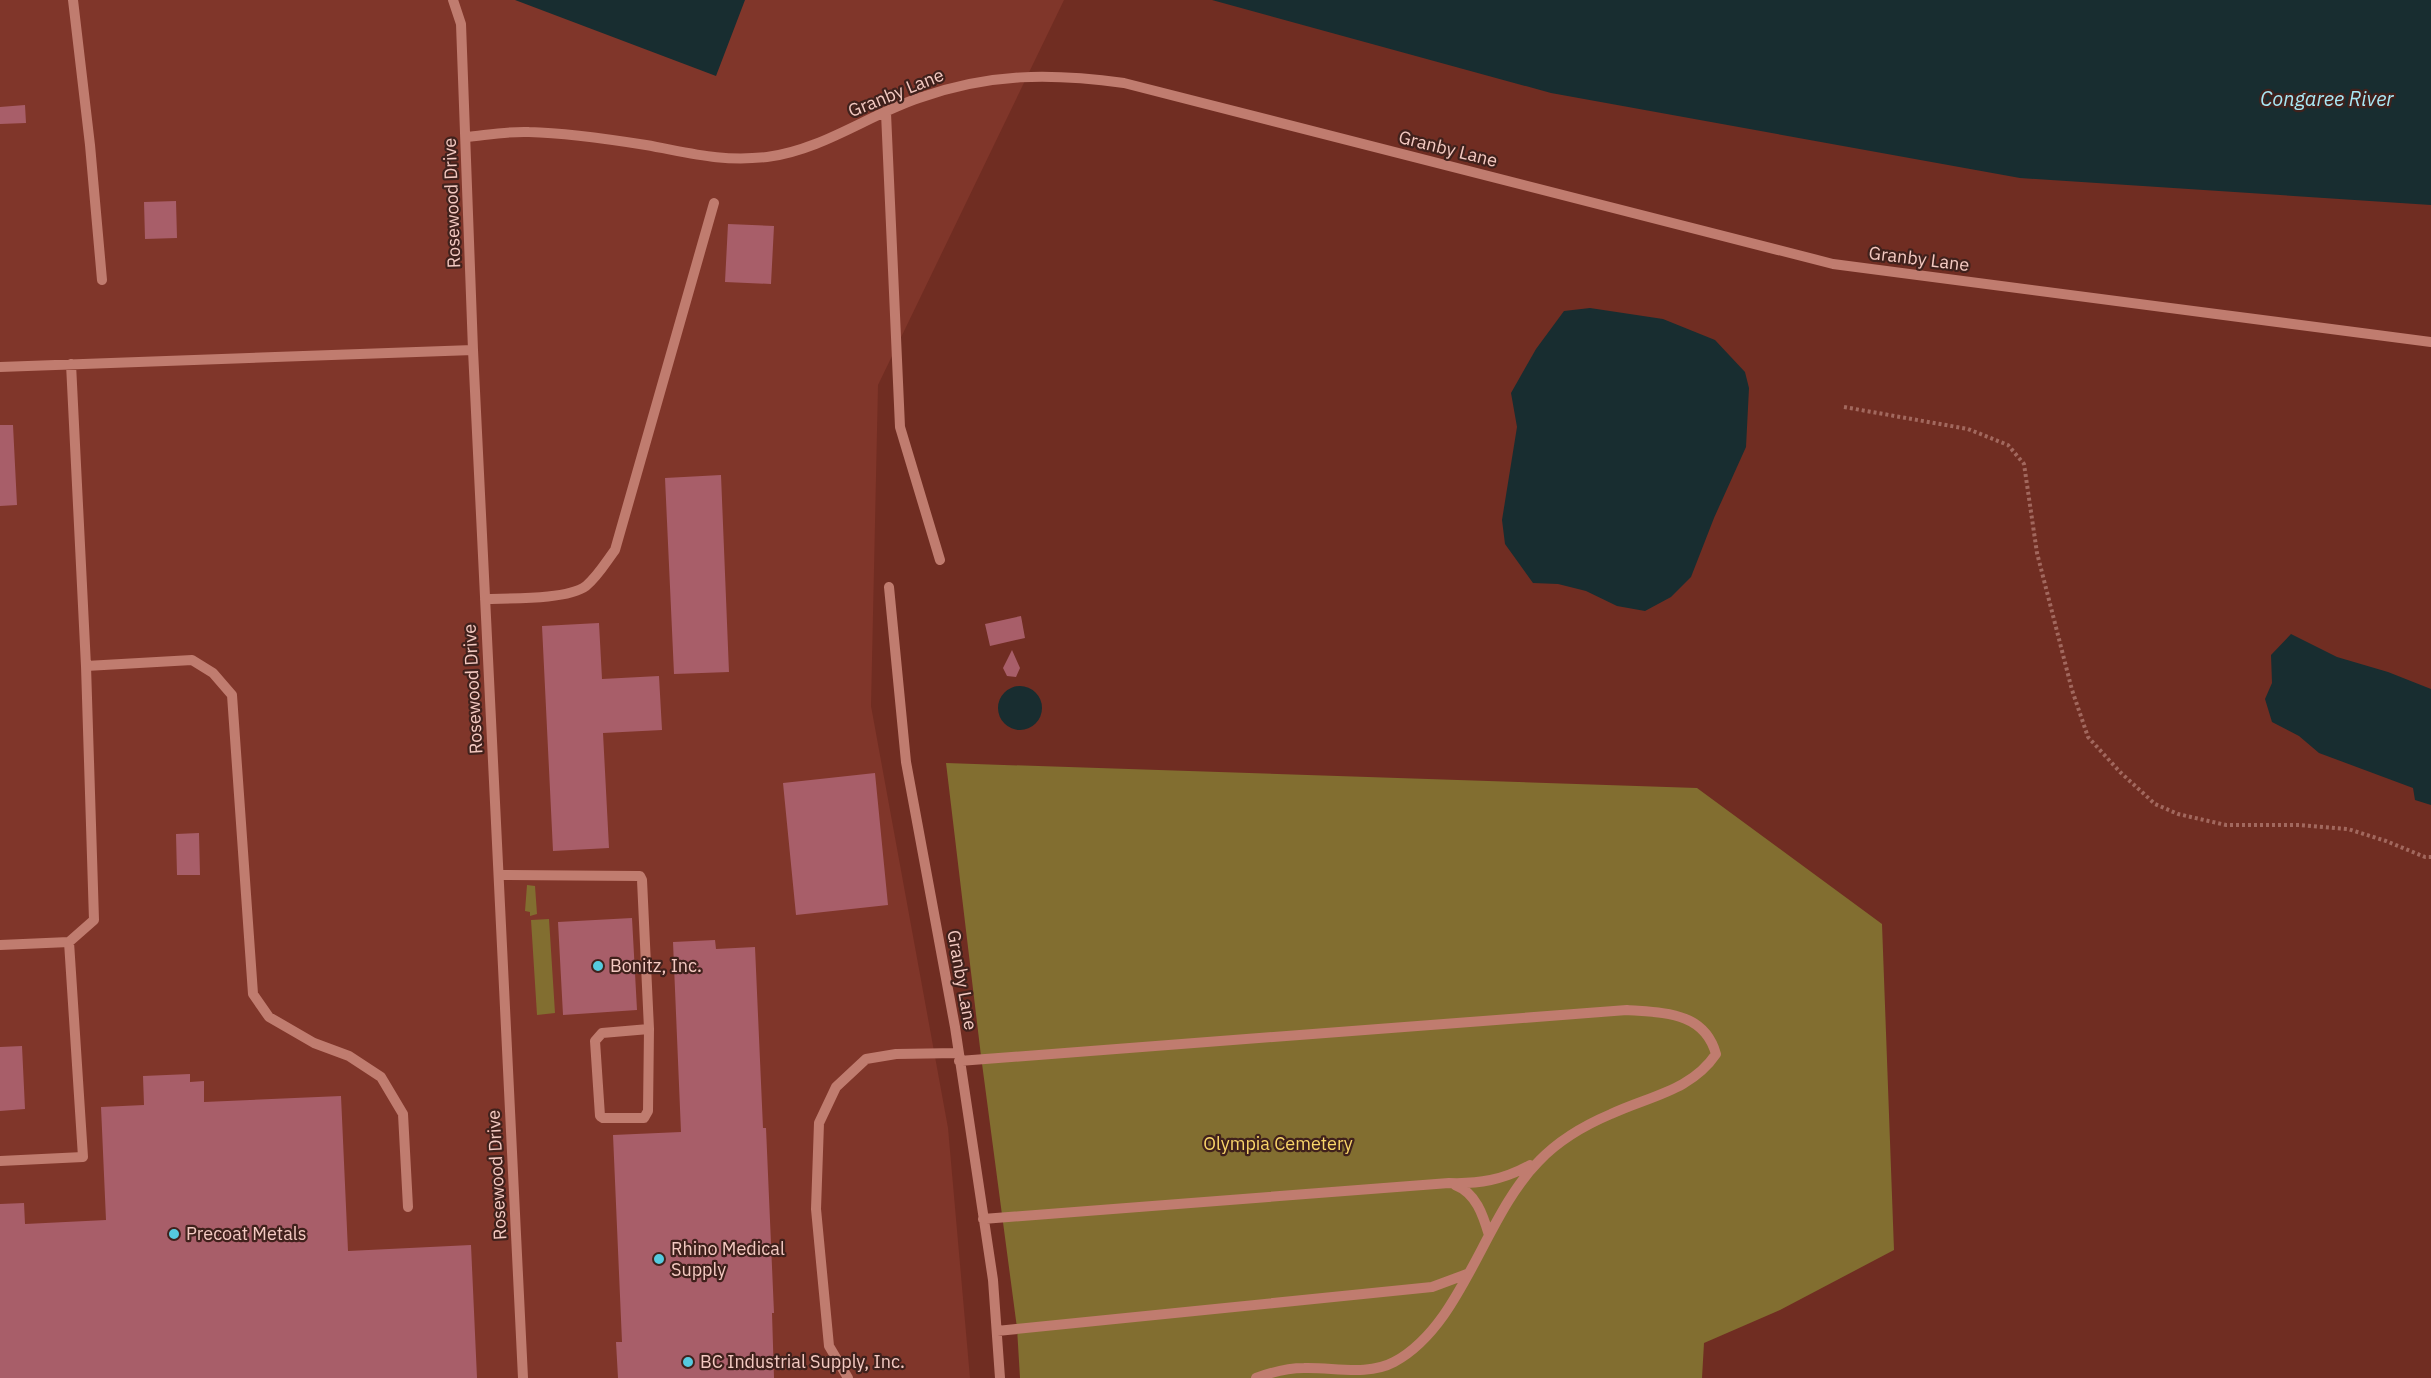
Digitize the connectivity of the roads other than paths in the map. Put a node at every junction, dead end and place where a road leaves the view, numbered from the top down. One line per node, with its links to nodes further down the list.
1 (73, 0): 6 (street)
2 (453, 0): 4 (street, Rosewood Drive)
3 (886, 113): 4 (street, Granby Lane); 7 (street, Granby Lane); 11 (street)
4 (466, 137): 8 (street, Rosewood Drive)
5 (714, 203): 13 (street)
6 (102, 280)
7 (2431, 342)
8 (473, 350): 9 (street); 13 (street, Rosewood Drive)
9 (71, 364): 10 (street); 14 (street)
10 (0, 367)
11 (940, 560)
12 (889, 587): 19 (street, Granby Lane)
13 (485, 599): 15 (street, Rosewood Drive)
14 (86, 666): 16 (street); 23 (street)
15 (499, 874): 18 (street); 30 (street, Rosewood Drive)
16 (69, 942): 17 (street); 21 (street)
17 (0, 945)
18 (648, 1029): 18 (street)
19 (958, 1057): 20 (street); 24 (street, Granby Lane); 31 (street)
20 (1541, 1159): 22 (street); 25 (street)
21 (0, 1161)
22 (1449, 1183): 24 (street); 25 (street)
23 (408, 1207)
24 (983, 1219): 29 (street, Granby Lane)
25 (1489, 1235): 26 (street)
26 (1467, 1274): 27 (street); 28 (street)
27 (1437, 1286): 28 (street); 29 (street)
28 (1453, 1299): 33 (street)
29 (997, 1331): 32 (street, Granby Lane)
30 (523, 1378)
31 (848, 1378)
32 (1000, 1378)
33 (1256, 1378)

